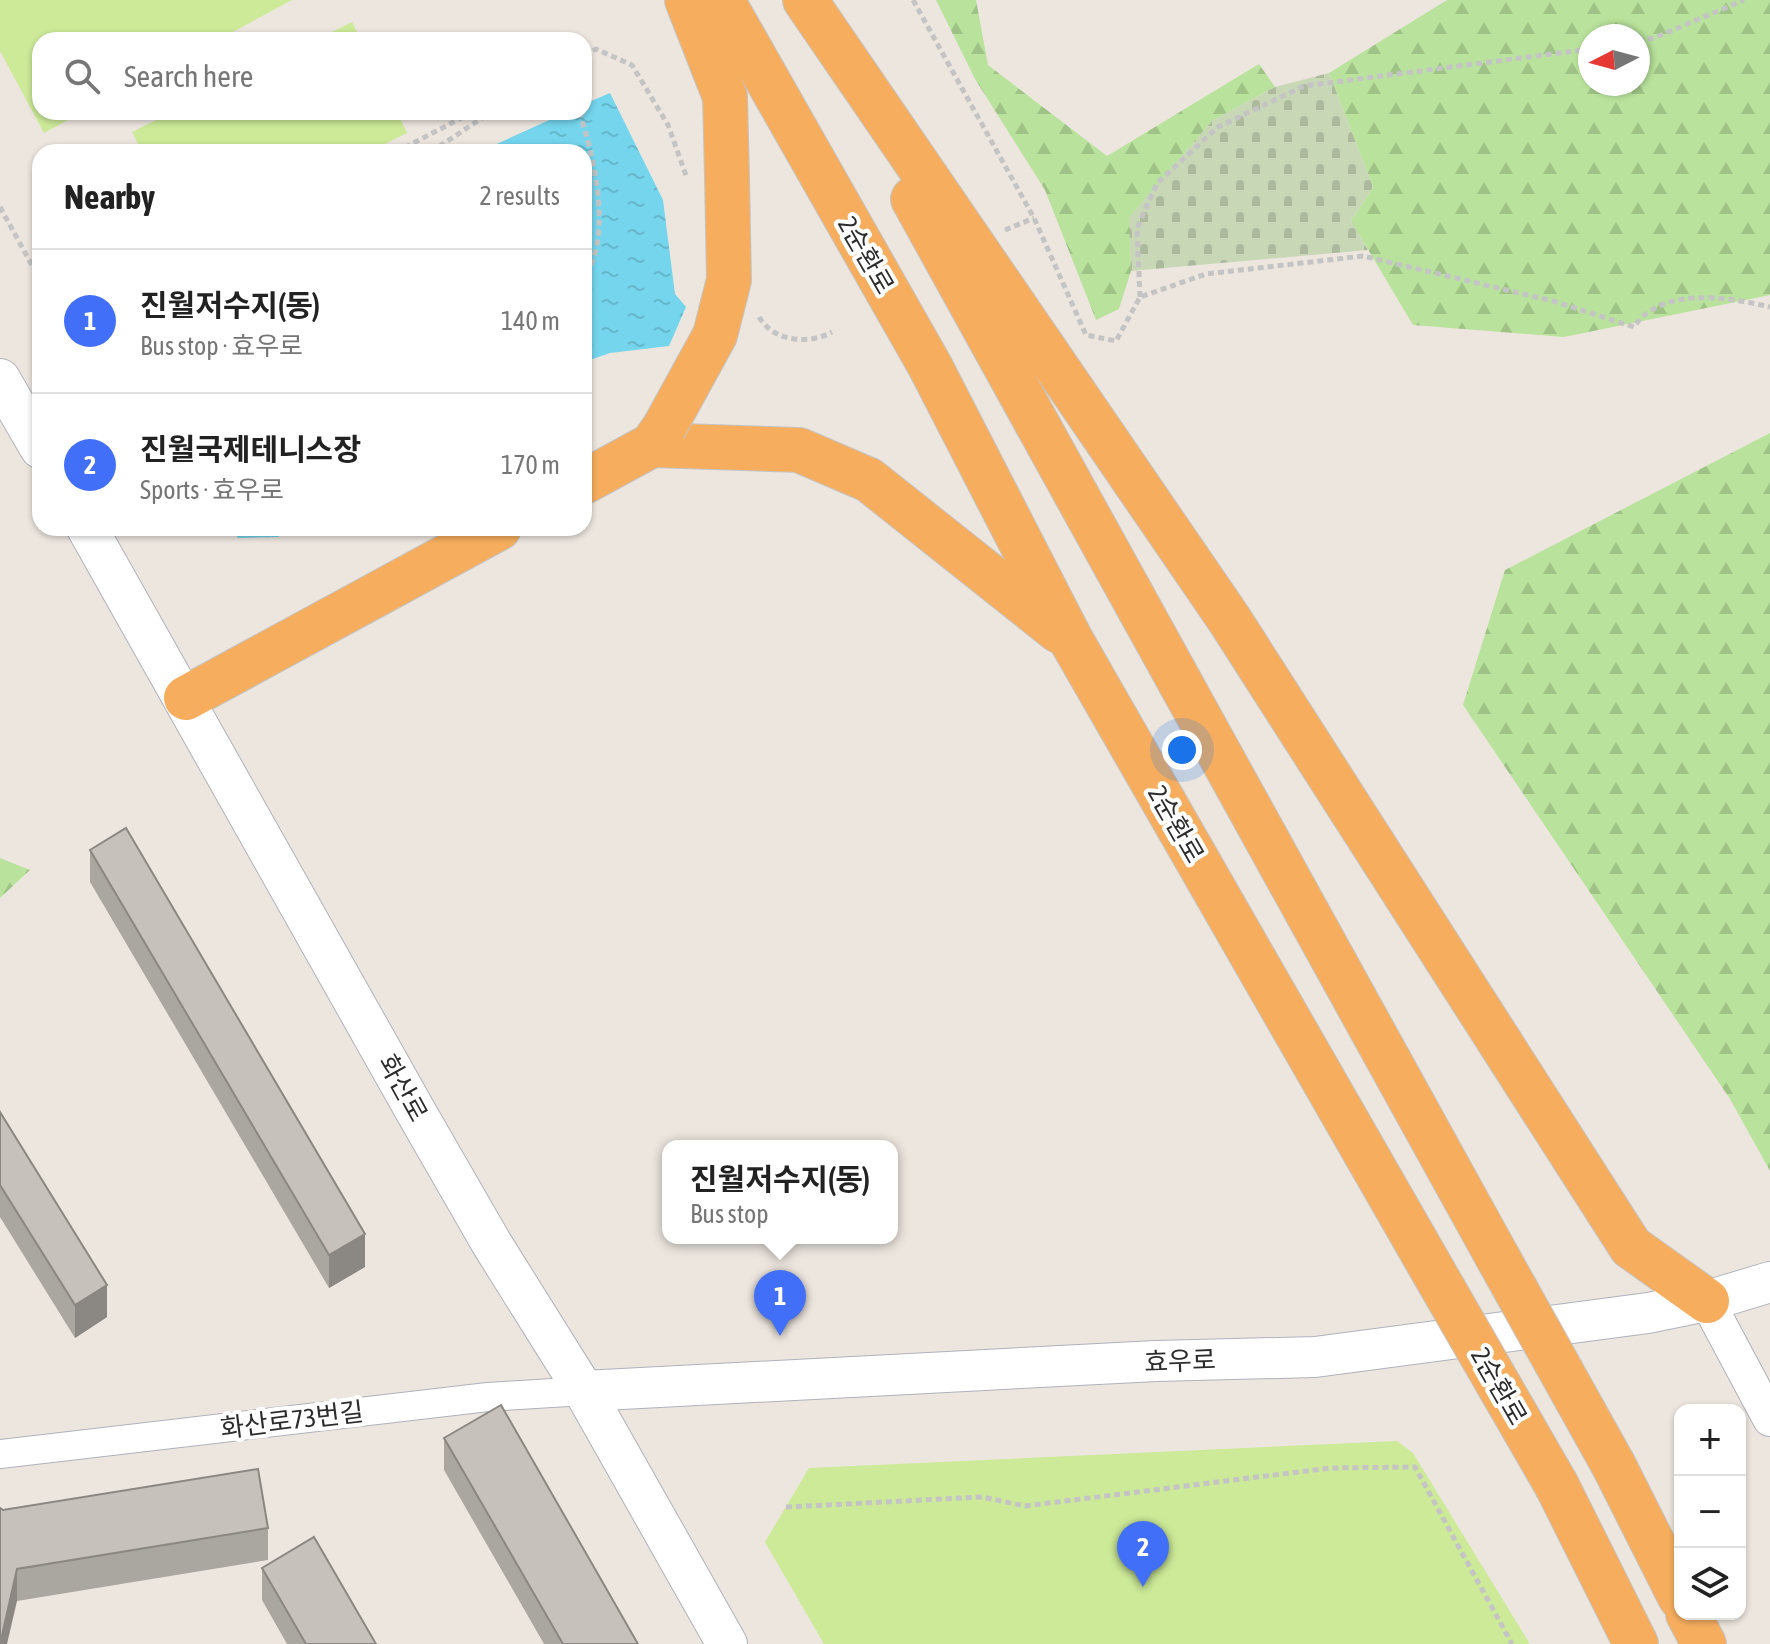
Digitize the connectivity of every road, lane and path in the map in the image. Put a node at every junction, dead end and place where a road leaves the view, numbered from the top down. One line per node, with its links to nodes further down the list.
1 (687, 0): 24 (highway, bridge)
2 (722, 0): 28 (highway, 2순환로)
3 (804, 0): 31 (highway); 36 (highway, bridge)
4 (913, 0): 16 (path)
5 (1744, 0): 6 (path)
6 (1650, 39)
7 (1578, 51): 20 (path)
8 (458, 120): 11 (path)
9 (479, 120): 12 (path)
10 (581, 120): 13 (path)
11 (411, 144)
12 (443, 144)
13 (588, 144)
14 (592, 172): 19 (path)
15 (0, 207): 18 (path)
16 (1034, 218): 17 (path); 20 (path)
17 (1004, 231)
18 (32, 265)
19 (592, 265)
20 (1140, 297): 21 (path)
21 (1770, 307)
22 (0, 379): 23 (main road)
23 (32, 434)
24 (658, 436): 25 (highway); 28 (highway)
25 (592, 477)
26 (92, 536): 29 (main road, 화산로)
27 (484, 536): 29 (highway)
28 (1071, 640): 40 (highway, 2순환로, bridge)
29 (186, 698): 32 (main road, 화산로)
30 (1770, 1282): 31 (main road, 효우로)
31 (1707, 1301): 32 (main road, 효우로); 33 (street)
32 (584, 1391): 34 (street, 화산로73번길); 38 (main road, 화산로)
33 (1770, 1419)
34 (0, 1454)
35 (786, 1507): 39 (path)
36 (1674, 1585)
37 (1691, 1620): 41 (highway)
38 (727, 1644)
39 (1512, 1644)
40 (1636, 1644)
41 (1704, 1644)

